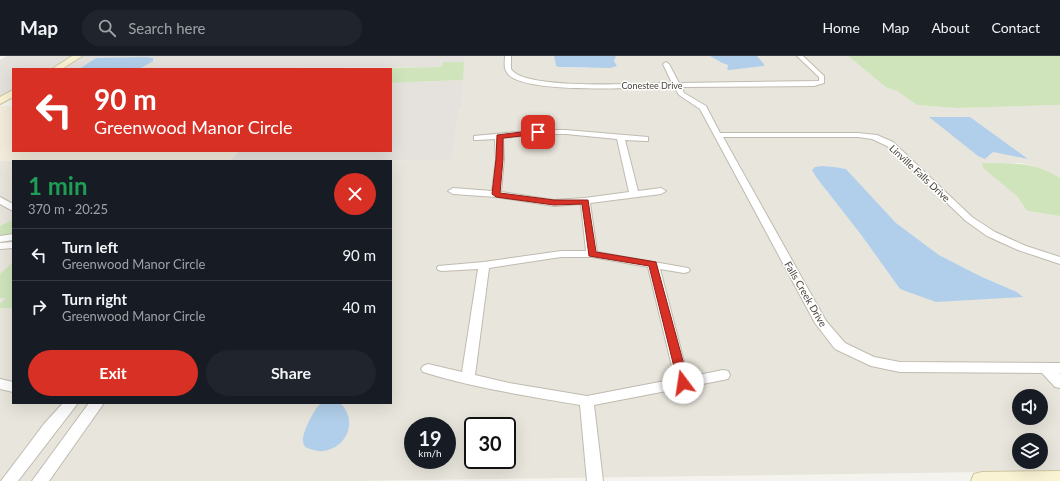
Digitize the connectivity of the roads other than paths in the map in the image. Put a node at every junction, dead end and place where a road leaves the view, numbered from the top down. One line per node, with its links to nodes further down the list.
1 (78, 56): 5 (main road)
2 (508, 56): 6 (street, Conestee Drive)
3 (800, 56): 6 (street, Conestee Drive)
4 (666, 64): 6 (street, Falls Creek Drive)
5 (58, 68)
6 (676, 85): 9 (street, Falls Creek Drive)
7 (12, 94): 8 (main road)
8 (0, 101)
9 (718, 135): 26 (street, Linville Falls Drive); 31 (street, Falls Creek Drive)
10 (499, 136): 11 (street); 12 (street); 16 (street)
11 (620, 136): 13 (street); 17 (street)
12 (477, 138)
13 (645, 139)
14 (453, 191): 16 (street)
15 (661, 191): 17 (street)
16 (496, 194): 19 (street)
17 (634, 194): 19 (street)
18 (0, 200): 20 (street)
19 (585, 201): 25 (street)
20 (12, 207)
21 (12, 237): 22 (street)
22 (0, 239)
23 (12, 245): 24 (street)
24 (0, 246)
25 (592, 254): 27 (street); 28 (street)
26 (1060, 261)
27 (653, 264): 30 (street); 36 (street)
28 (484, 265): 29 (street); 35 (street)
29 (442, 268)
30 (684, 270)
31 (1046, 368): 32 (street); 37 (street)
32 (1060, 368)
33 (428, 369): 35 (street)
34 (723, 375): 36 (street)
35 (468, 379): 40 (street)
36 (683, 383): 40 (street)
37 (1060, 383)
38 (0, 384): 39 (street)
39 (12, 387)
40 (587, 401): 46 (street)
41 (70, 404): 44 (street)
42 (96, 404): 45 (street)
43 (1060, 480): 47 (main road)
44 (9, 481)
45 (40, 481)
46 (595, 481)
47 (982, 481)

